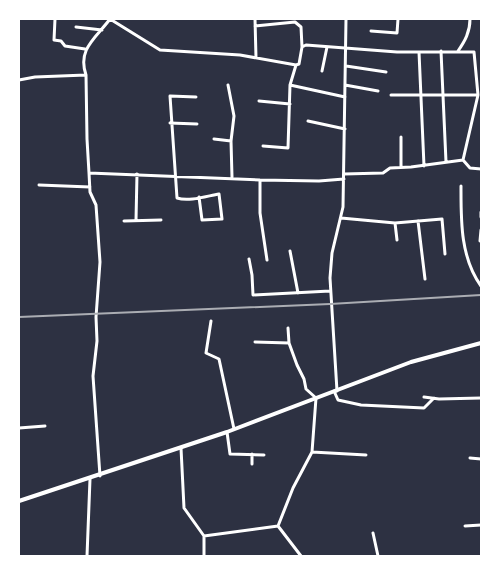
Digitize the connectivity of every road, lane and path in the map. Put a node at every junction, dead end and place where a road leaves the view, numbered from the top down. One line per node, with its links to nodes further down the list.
1 (55, 19): 14 (street)
2 (110, 19): 9 (street); 18 (street)
3 (255, 19): 7 (street)
4 (346, 19): 13 (street)
5 (398, 19): 10 (street)
6 (470, 19): 15 (street)
7 (255, 26): 11 (street); 18 (street)
8 (76, 27): 9 (street)
9 (102, 30): 14 (street)
10 (371, 32)
11 (302, 47): 12 (street); 19 (street)
12 (327, 47): 13 (street); 21 (street)
13 (346, 48): 16 (street); 20 (street)
14 (85, 49): 23 (street)
15 (458, 51): 17 (street); 24 (street)
16 (420, 52): 17 (street); 34 (street)
17 (441, 52): 32 (street)
18 (256, 58): 19 (street)
19 (296, 65): 28 (street)
20 (346, 66): 22 (street); 29 (street)
21 (322, 72)
22 (386, 72)
23 (86, 75): 26 (street); 52 (street)
24 (476, 75): 25 (street); 33 (street)
25 (481, 75)
26 (19, 80)
27 (228, 84): 45 (street)
28 (290, 85): 36 (street); 38 (street)
29 (345, 85): 30 (street); 36 (street)
30 (378, 91)
31 (391, 95): 34 (street)
32 (443, 95): 33 (street); 34 (street); 48 (street)
33 (478, 95): 47 (street)
34 (421, 96): 49 (street)
35 (196, 97): 40 (street)
36 (345, 97): 42 (street)
37 (259, 101): 38 (street)
38 (290, 104): 46 (street)
39 (308, 121): 42 (street)
40 (170, 123): 41 (street); 55 (street)
41 (197, 124)
42 (345, 129): 54 (street)
43 (401, 137): 50 (street)
44 (214, 139): 45 (street)
45 (231, 141): 56 (street)
46 (263, 146)
47 (463, 160): 48 (street); 51 (street)
48 (446, 162): 49 (street)
49 (424, 166): 50 (street)
50 (401, 167): 54 (street)
51 (481, 169)
52 (89, 173): 53 (street); 61 (street)
53 (137, 174): 55 (street); 66 (street)
54 (344, 174): 57 (street)
55 (175, 176): 56 (street); 62 (street)
56 (232, 177): 58 (street)
57 (344, 179): 58 (street); 65 (street)
58 (260, 180): 77 (street)
59 (39, 186): 61 (street)
60 (461, 186): 79 (street)
61 (90, 187): 104 (street)
62 (199, 197): 62 (street)
63 (481, 212): 64 (street)
64 (481, 217)
65 (341, 218): 70 (street); 80 (street)
66 (136, 220): 67 (street); 68 (street)
67 (162, 220)
68 (124, 221)
69 (418, 221): 70 (street); 75 (street); 78 (street)
70 (395, 223): 72 (street)
71 (481, 230): 73 (street)
72 (397, 240)
73 (480, 241)
74 (290, 251): 81 (street)
75 (445, 254)
76 (249, 259): 81 (street)
77 (267, 260)
78 (425, 279)
79 (481, 286)
80 (330, 291): 81 (street); 87 (street)
81 (298, 292)
82 (211, 321): 94 (street)
83 (288, 328): 85 (street)
84 (255, 342): 85 (street)
85 (289, 343): 89 (street)
86 (481, 343): 87 (main road)
87 (335, 391): 89 (main road); 90 (street)
88 (424, 397): 90 (street)
89 (316, 398): 94 (main road); 97 (street)
90 (434, 398): 91 (street)
91 (481, 398)
92 (44, 426): 93 (street)
93 (19, 428)
94 (234, 430): 95 (main road)
95 (227, 432): 96 (main road); 98 (street)
96 (181, 448): 104 (main road); 111 (street)
97 (312, 452): 100 (street); 108 (street)
98 (252, 454): 99 (street); 103 (street)
99 (264, 455)
100 (366, 455)
101 (470, 458): 102 (street)
102 (481, 458)
103 (252, 464)
104 (100, 476): 105 (main road)
105 (90, 479): 106 (main road); 112 (street)
106 (19, 501)
107 (481, 525): 109 (street)
108 (278, 526): 111 (street); 114 (street)
109 (465, 526)
110 (373, 533): 115 (street)
111 (204, 536): 113 (street)
112 (86, 556)
113 (204, 556)
114 (301, 556)
115 (378, 556)

